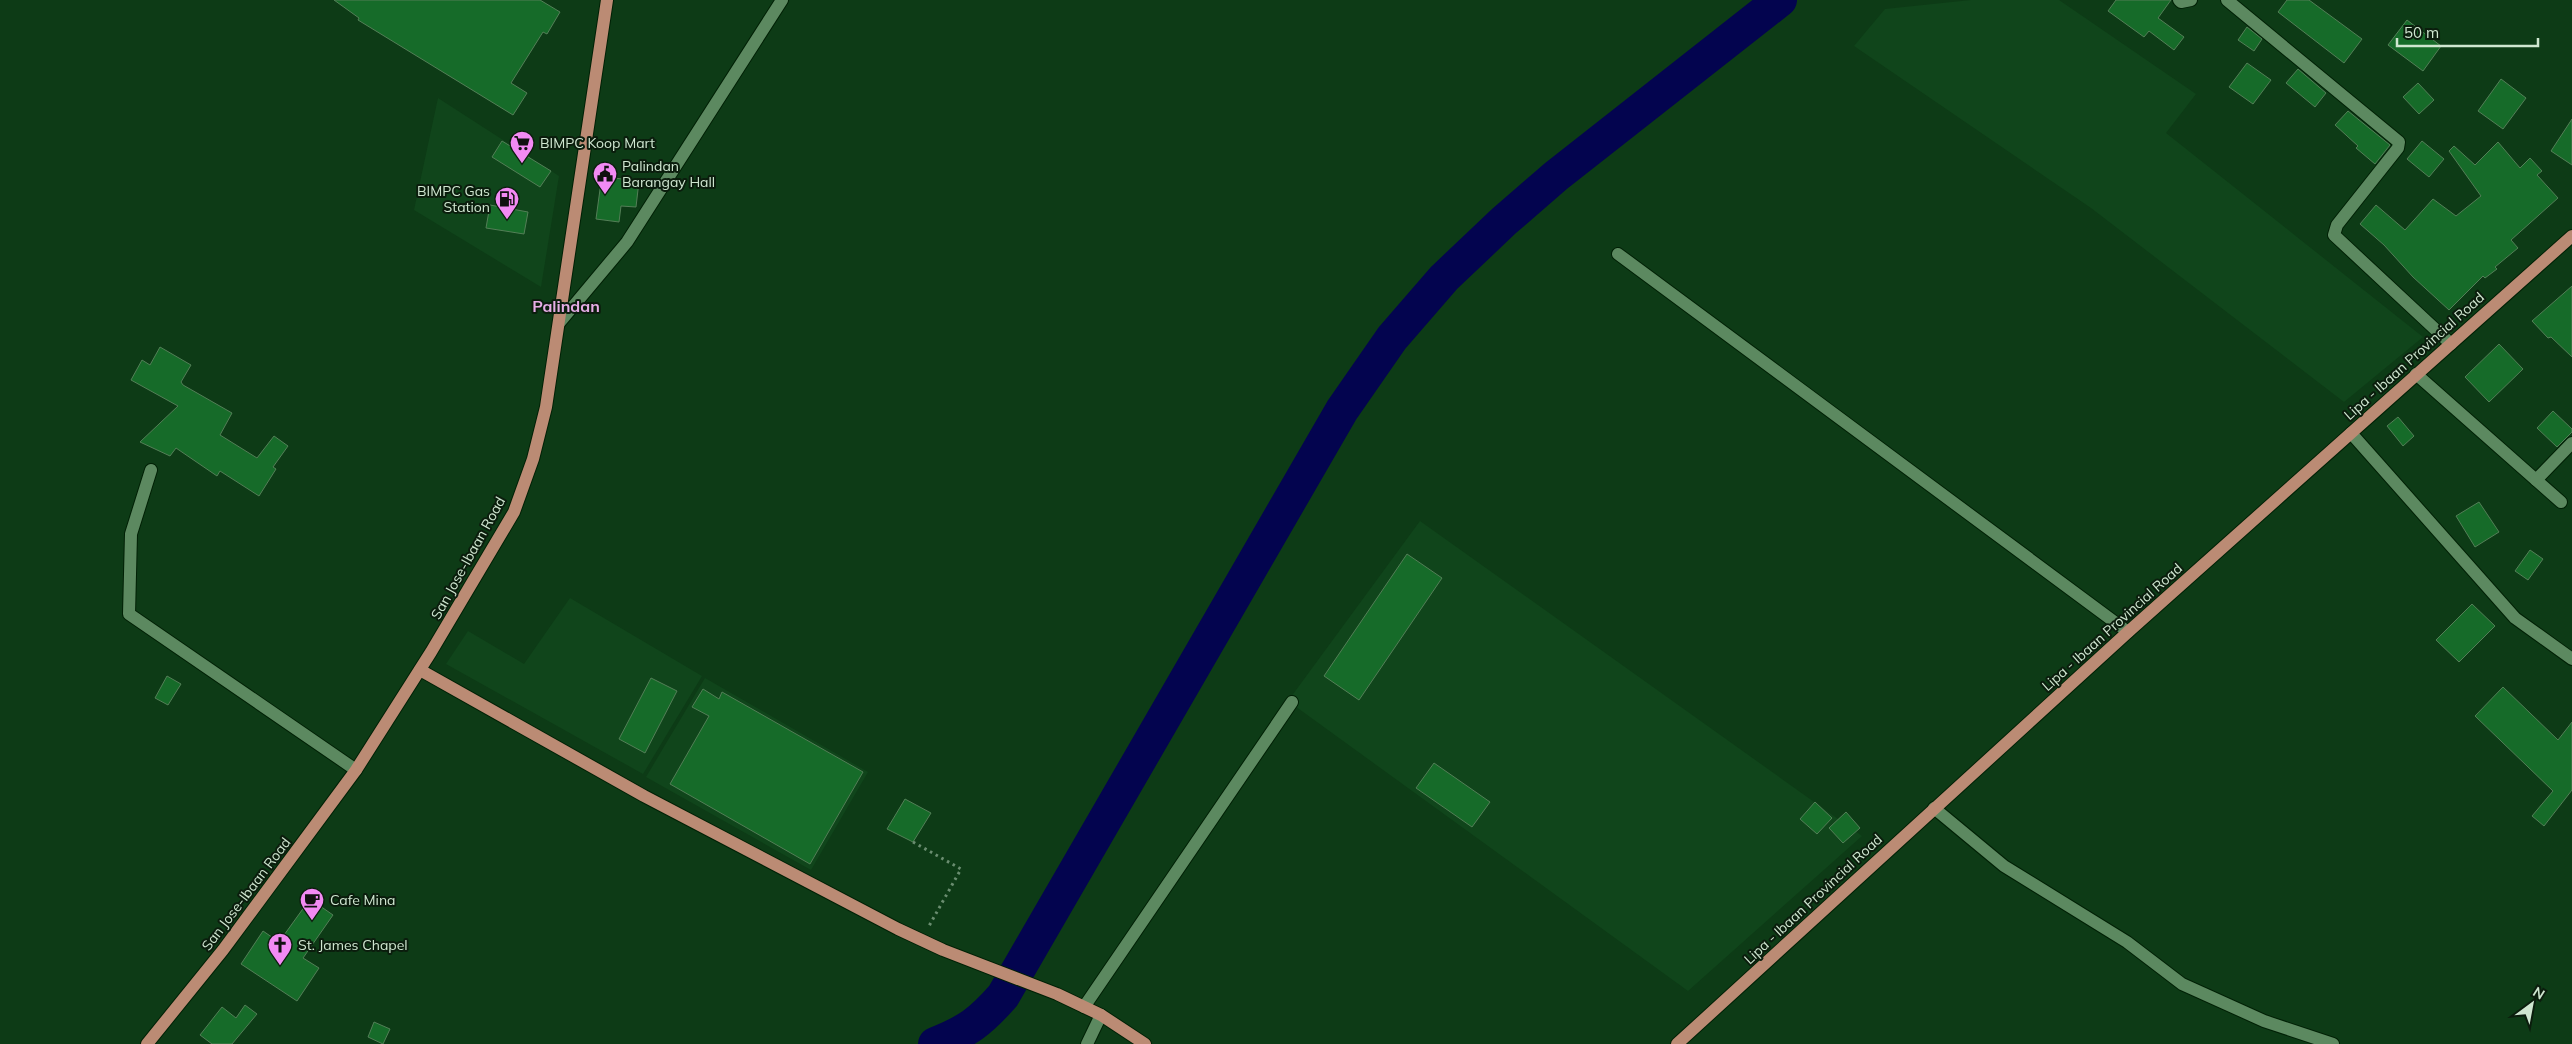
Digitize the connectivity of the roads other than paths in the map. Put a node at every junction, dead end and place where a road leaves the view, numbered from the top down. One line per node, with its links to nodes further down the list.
1 (607, 0): 8 (main road, San Jose-Ibaan Road)
2 (782, 0): 8 (street)
3 (2178, 0): 4 (street)
4 (2191, 0)
5 (2228, 0): 9 (street)
6 (2572, 236): 9 (main road, Lipa - Ibaan Provincial Road)
7 (1618, 254): 16 (street)
8 (560, 322): 18 (main road, San Jose-Ibaan Road)
9 (2451, 344): 10 (main road, Lipa - Ibaan Provincial Road)
10 (2416, 374): 11 (main road, Lipa - Ibaan Provincial Road); 14 (street)
11 (2351, 433): 16 (main road, Lipa - Ibaan Provincial Road); 17 (street)
12 (2572, 442): 14 (street)
13 (151, 470): 20 (street)
14 (2536, 480): 15 (street)
15 (2561, 502)
16 (2128, 632): 21 (main road, Lipa - Ibaan Provincial Road)
17 (2572, 659)
18 (420, 670): 20 (main road, San Jose-Ibaan Road); 22 (main road)
19 (1292, 702): 22 (street)
20 (356, 770): 24 (main road, San Jose-Ibaan Road)
21 (1934, 808): 27 (main road, Lipa - Ibaan Provincial Road); 28 (street)
22 (1084, 1007): 23 (main road)
23 (1101, 1015): 25 (street); 26 (main road)
24 (147, 1044)
25 (1087, 1044)
26 (1144, 1044)
27 (1677, 1044)
28 (2333, 1044)

